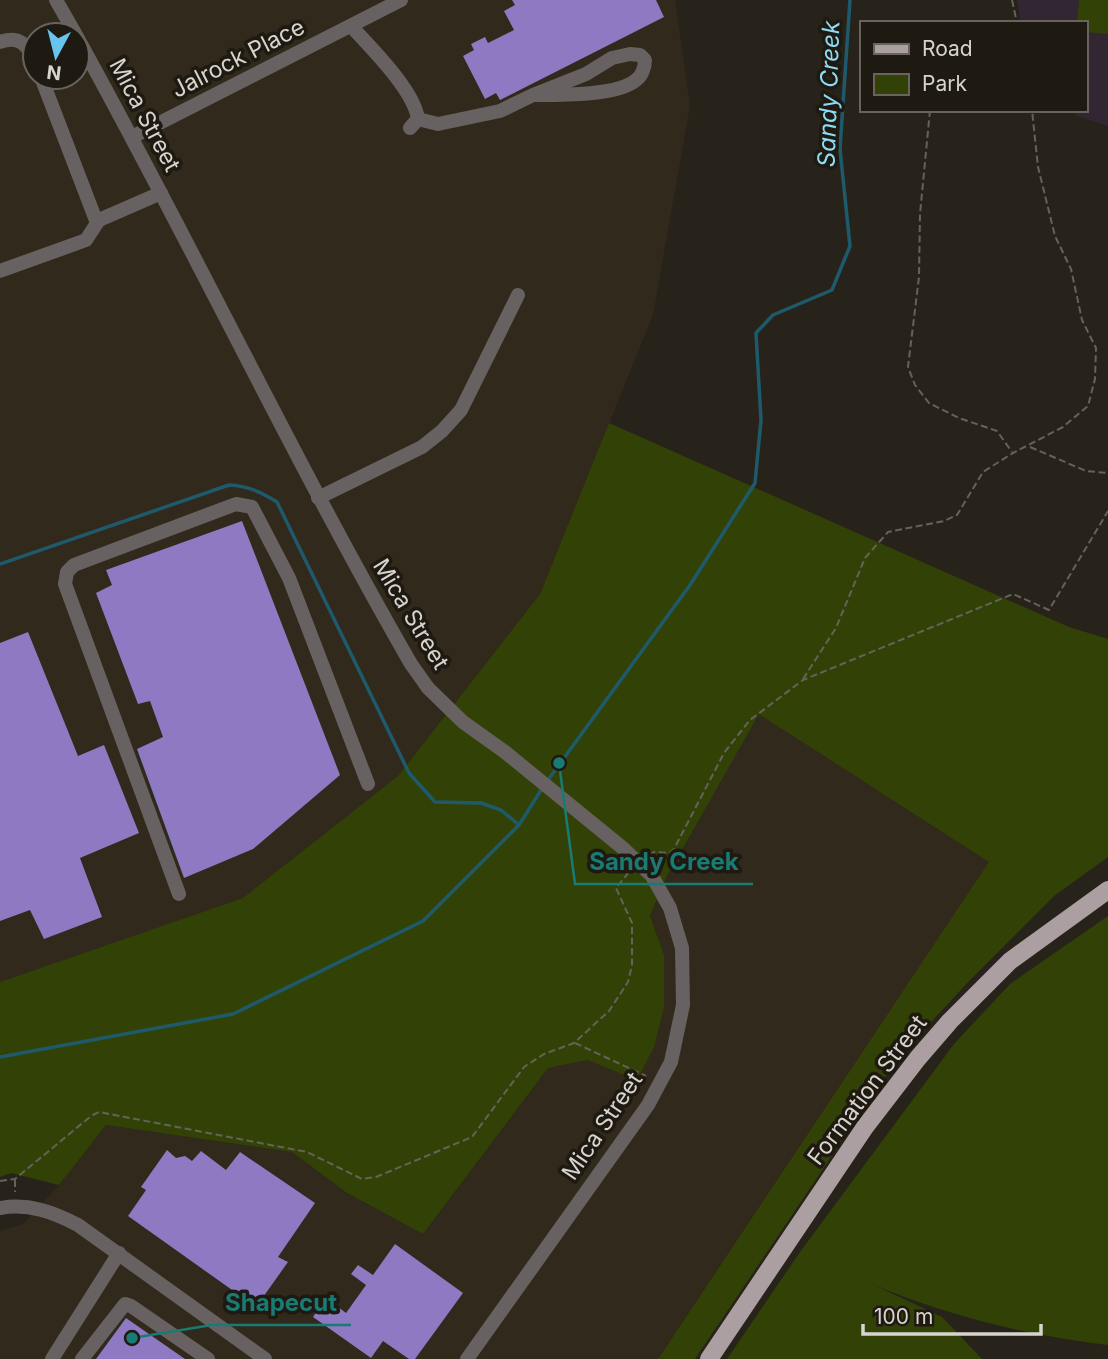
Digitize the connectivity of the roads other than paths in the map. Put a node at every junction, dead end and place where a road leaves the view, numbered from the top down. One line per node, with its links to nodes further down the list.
1 (56, 0): 3 (street, Mica Street)
2 (401, 0): 4 (street, Jalrock Place)
3 (68, 21)
4 (351, 26): 9 (street); 10 (street, Jalrock Place)
5 (0, 42): 6 (street)
6 (21, 42)
7 (91, 63): 10 (street, Mica Street)
8 (46, 91): 12 (street)
9 (533, 95): 9 (street)
10 (132, 137): 11 (street, Mica Street)
11 (161, 192): 12 (street); 15 (street, Mica Street)
12 (97, 223): 13 (street)
13 (0, 271)
14 (518, 295): 15 (street)
15 (318, 498): 25 (street, Mica Street)
16 (368, 784): 18 (street)
17 (1108, 890): 26 (main road, Formation Street)
18 (179, 894)
19 (0, 1208): 20 (street)
20 (120, 1253): 21 (street); 24 (street)
21 (52, 1359)
22 (82, 1359): 23 (street)
23 (208, 1359)
24 (265, 1359)
25 (467, 1359)
26 (709, 1359)

